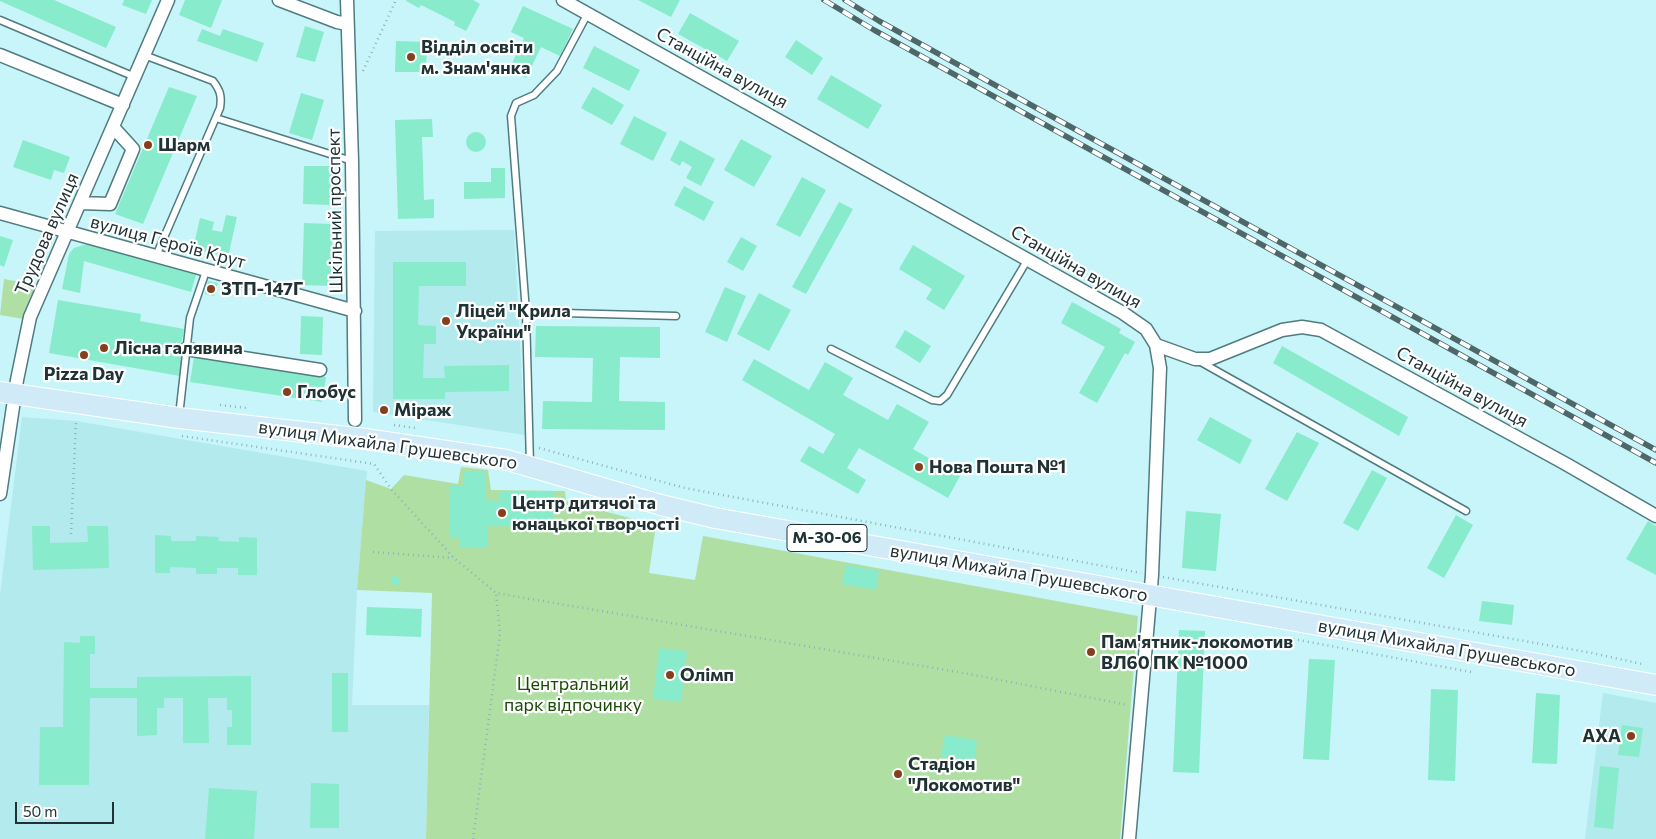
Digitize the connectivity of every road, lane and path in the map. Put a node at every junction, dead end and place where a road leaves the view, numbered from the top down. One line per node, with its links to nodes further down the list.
1 (168, 0): 10 (street, Трудова вулиця)
2 (279, 0): 8 (street)
3 (347, 0): 8 (street, Шкільний проспект)
4 (396, 0): 11 (path)
5 (563, 0): 6 (street, Станційна вулиця)
6 (588, 13): 21 (street, Станційна вулиця); 24 (lane)
7 (0, 20): 12 (lane)
8 (347, 24): 16 (street, Шкільний проспект)
9 (0, 55): 13 (street)
10 (144, 55): 12 (street, Трудова вулиця); 14 (lane)
11 (362, 72)
12 (134, 77): 13 (street, Трудова вулиця)
13 (122, 105): 15 (street, Трудова вулиця)
14 (216, 118): 16 (lane); 20 (lane)
15 (113, 127): 17 (street, Трудова вулиця); 17 (street)
16 (352, 161): 23 (street, Шкільний проспект)
17 (80, 203): 19 (street, Трудова вулиця)
18 (0, 213): 19 (street, вулиця Героїв Крут)
19 (67, 232): 20 (street, вулиця Героїв Крут); 31 (street, Трудова вулиця)
20 (155, 257): 22 (street, вулиця Героїв Крут)
21 (1028, 259): 26 (street, Станційна вулиця); 28 (lane)
22 (206, 271): 23 (street, вулиця Героїв Крут); 27 (lane)
23 (355, 312): 32 (street, Шкільний проспект)
24 (526, 312): 25 (lane); 35 (lane)
25 (676, 316)
26 (1156, 345): 29 (street, Станційна вулиця); 42 (street)
27 (186, 349): 30 (street); 34 (lane)
28 (831, 350)
29 (1195, 359): 37 (lane); 38 (street, Станційна вулиця)
30 (320, 370)
31 (7, 393): 34 (main road, вулиця Михайла Грушевського / М-30-06); 36 (street, Трудова вулиця)
32 (356, 420)
33 (76, 421): 39 (path)
34 (180, 427): 35 (main road, вулиця Михайла Грушевського / М-30-06); 41 (path)
35 (530, 456): 42 (path); 44 (main road, вулиця Михайла Грушевського / М-30-06)
36 (0, 494)
37 (1466, 512)
38 (1656, 516)
39 (71, 534)
40 (373, 552): 41 (path)
41 (454, 558): 43 (path)
42 (1152, 575): 44 (street); 46 (path)
43 (496, 593): 49 (path); 50 (path)
44 (1150, 596): 48 (main road, вулиця Михайла Грушевського / М-30-06); 49 (street)
45 (1288, 638): 47 (path)
46 (1647, 666)
47 (1471, 672)
48 (1656, 685)
49 (1142, 707): 51 (street)
50 (473, 839)
51 (1129, 839)

